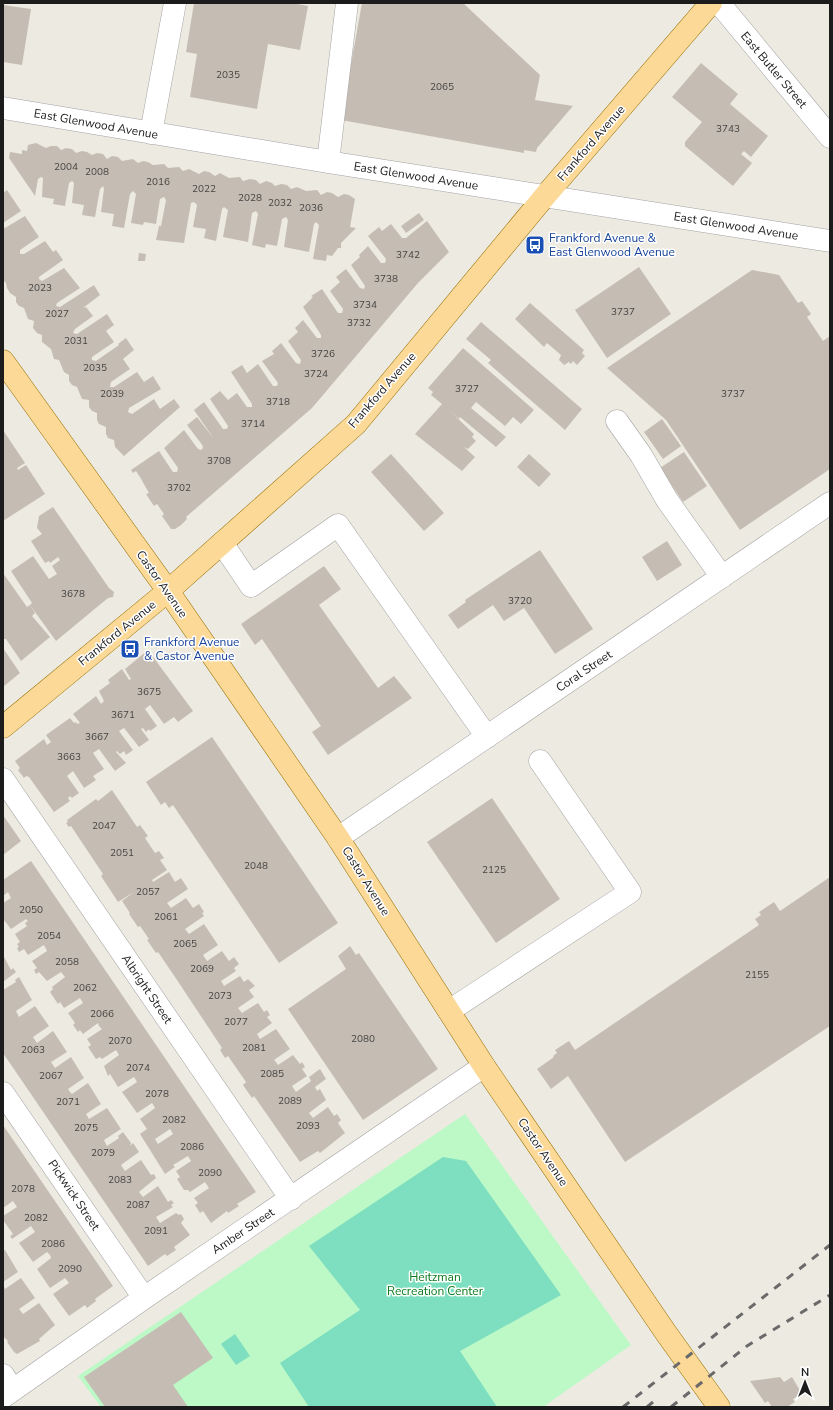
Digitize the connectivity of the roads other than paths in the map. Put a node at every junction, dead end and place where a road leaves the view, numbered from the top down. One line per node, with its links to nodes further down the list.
1 (175, 3): 6 (street)
2 (347, 3): 8 (street)
3 (711, 3): 9 (main road, Frankford Avenue)
4 (719, 3): 7 (street, East Butler Street)
5 (3, 108): 6 (street, East Glenwood Avenue)
6 (151, 133): 8 (street, East Glenwood Avenue)
7 (830, 137)
8 (328, 162): 9 (street, East Glenwood Avenue)
9 (545, 196): 10 (street, East Glenwood Avenue); 14 (main road, Frankford Avenue)
10 (830, 241)
11 (3, 360): 16 (main road, Castor Avenue)
12 (618, 421): 15 (street)
13 (830, 503): 15 (street, Coral Street)
14 (222, 543): 16 (main road, Frankford Avenue); 18 (street)
15 (722, 577): 18 (street, Coral Street)
16 (168, 591): 17 (main road, Frankford Avenue); 21 (main road, Castor Avenue)
17 (3, 727)
18 (487, 737): 21 (street, Coral Street)
19 (540, 761): 22 (street)
20 (3, 779): 25 (street, Albright Street)
21 (338, 838): 22 (main road, Castor Avenue)
22 (449, 1012): 23 (main road, Castor Avenue)
23 (484, 1066): 25 (street, Amber Street); 28 (main road, Castor Avenue)
24 (3, 1093): 26 (street, Pickwick Street)
25 (291, 1199): 26 (street, Amber Street)
26 (144, 1298): 27 (street, Amber Street)
27 (6, 1387)
28 (719, 1407)

